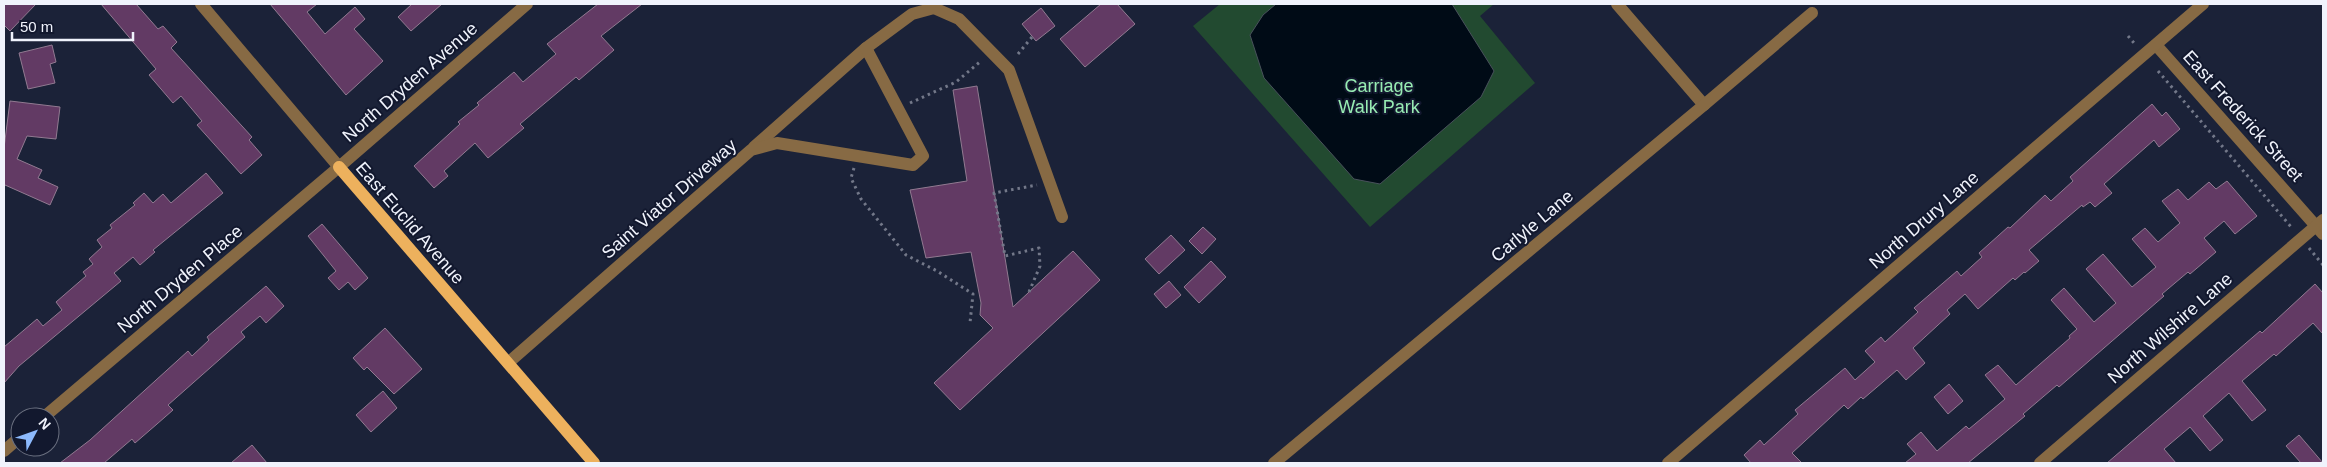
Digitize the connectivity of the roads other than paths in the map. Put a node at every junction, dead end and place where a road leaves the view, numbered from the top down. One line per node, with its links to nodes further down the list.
1 (201, 4): 10 (street, East Euclid Avenue)
2 (527, 4): 10 (street, North Dryden Avenue)
3 (1617, 4): 8 (street)
4 (2203, 4): 6 (street, North Drury Lane)
5 (1812, 13): 8 (street, Carlyle Lane)
6 (2156, 45): 12 (street, East Frederick Street); 17 (street, North Drury Lane)
7 (866, 48): 9 (street); 9 (street, Saint Viator Driveway); 11 (street)
8 (1704, 105): 16 (street, Carlyle Lane)
9 (751, 150): 13 (street, Saint Viator Driveway)
10 (339, 167): 13 (main road, East Euclid Avenue); 14 (street, North Dryden Place)
11 (1062, 217)
12 (2321, 227): 18 (street, North Wilshire Lane)
13 (508, 363): 15 (main road, East Euclid Avenue)
14 (56, 407)
15 (594, 463)
16 (1274, 463)
17 (1668, 463)
18 (2040, 463)

